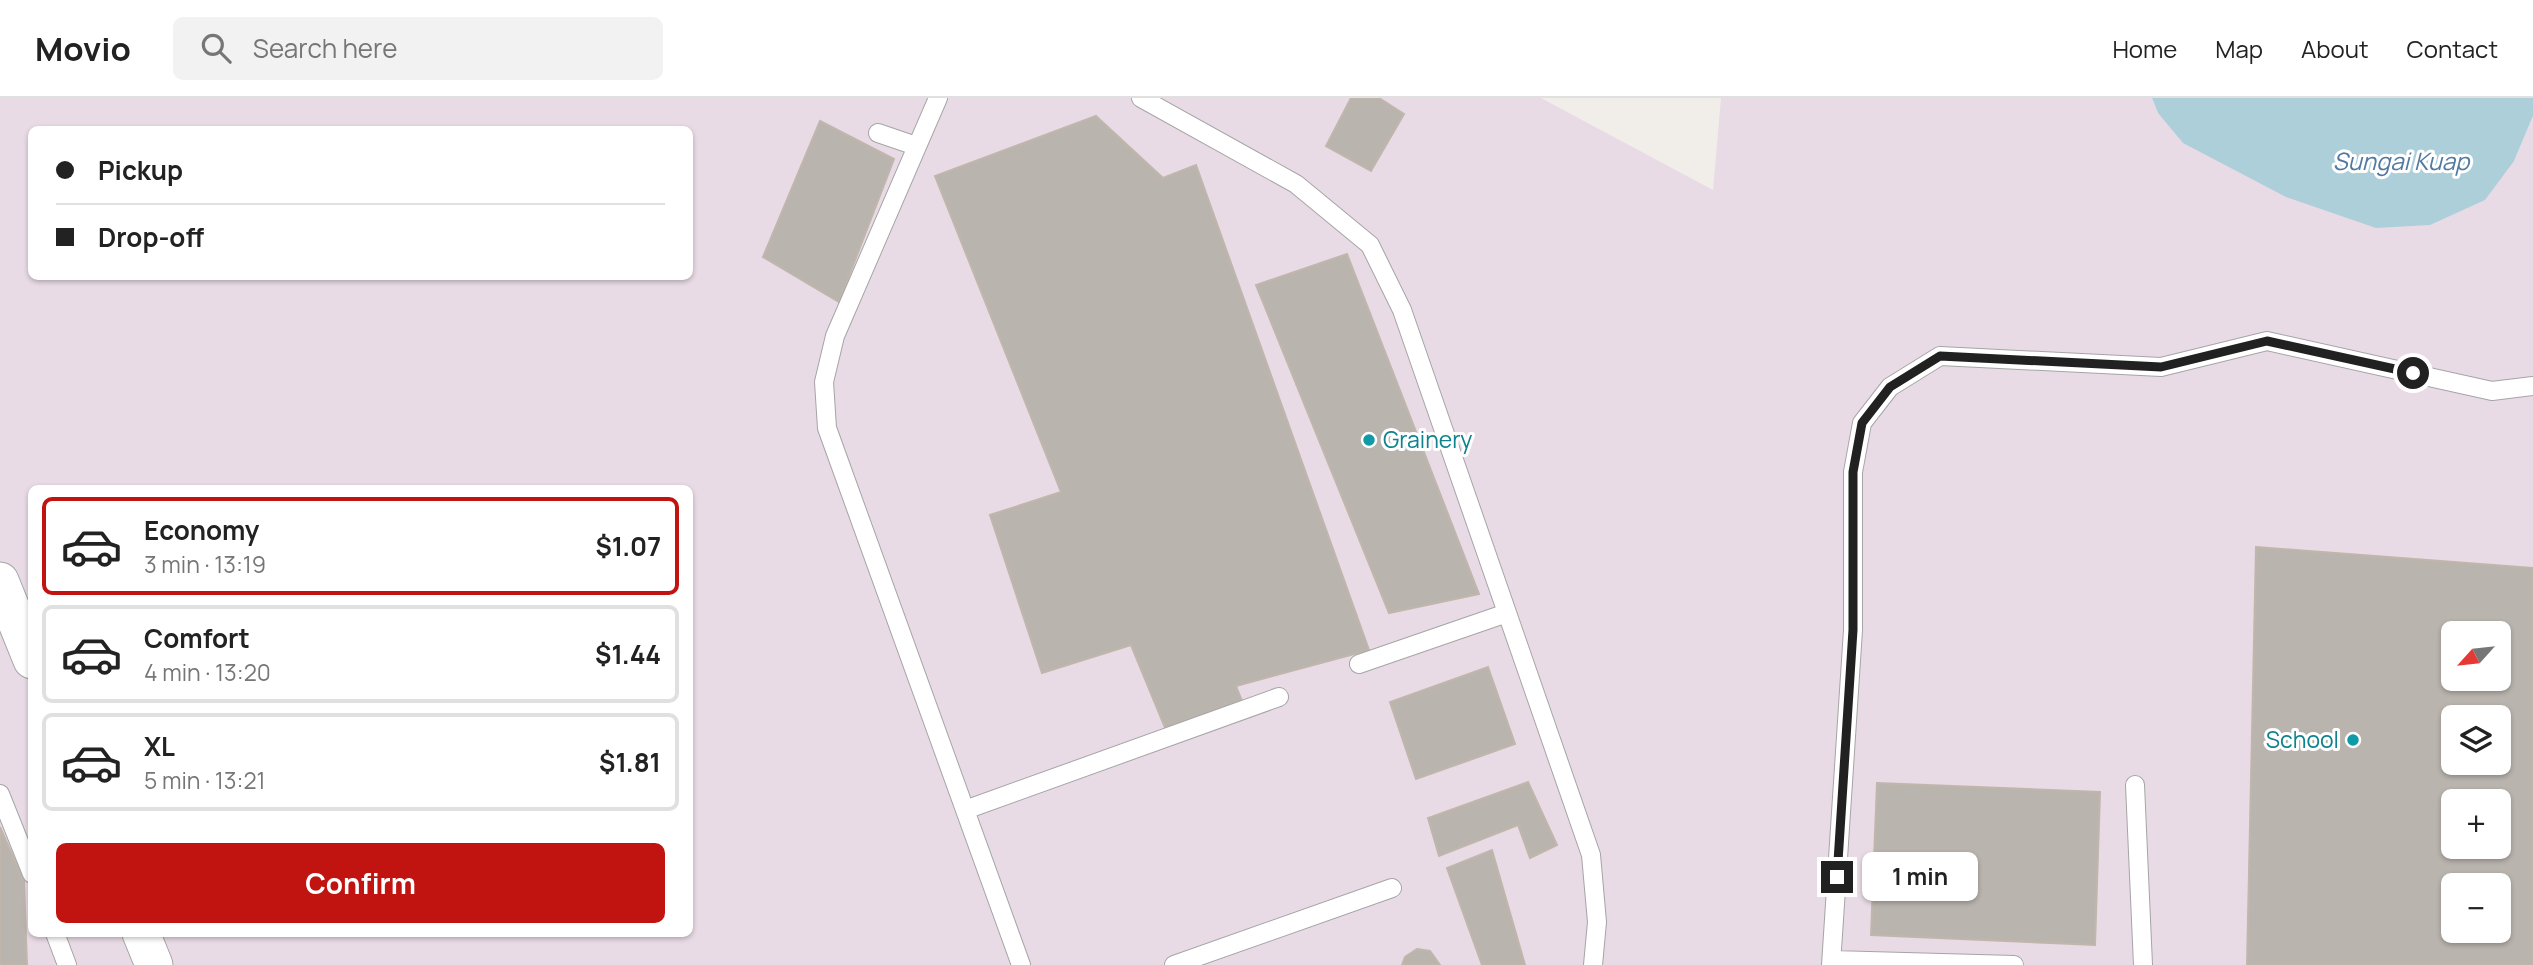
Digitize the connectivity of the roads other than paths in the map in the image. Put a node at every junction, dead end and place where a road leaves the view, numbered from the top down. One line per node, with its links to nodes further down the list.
1 (938, 98): 4 (lane)
2 (1140, 98): 7 (lane)
3 (878, 133): 4 (lane)
4 (916, 146): 13 (lane)
5 (2533, 386): 18 (lane)
6 (0, 581): 8 (street)
7 (1507, 612): 9 (lane); 23 (lane)
8 (28, 650)
9 (1359, 664)
10 (1279, 696): 13 (lane)
11 (2135, 785): 25 (lane)
12 (0, 793): 14 (lane)
13 (965, 810): 21 (lane)
14 (28, 864)
15 (1392, 888): 22 (lane)
16 (56, 937): 19 (lane)
17 (143, 937): 20 (street)
18 (1831, 962): 24 (lane)
19 (67, 965)
20 (154, 965)
21 (1021, 965)
22 (1174, 965)
23 (1593, 965)
24 (2014, 965)
25 (2143, 965)

